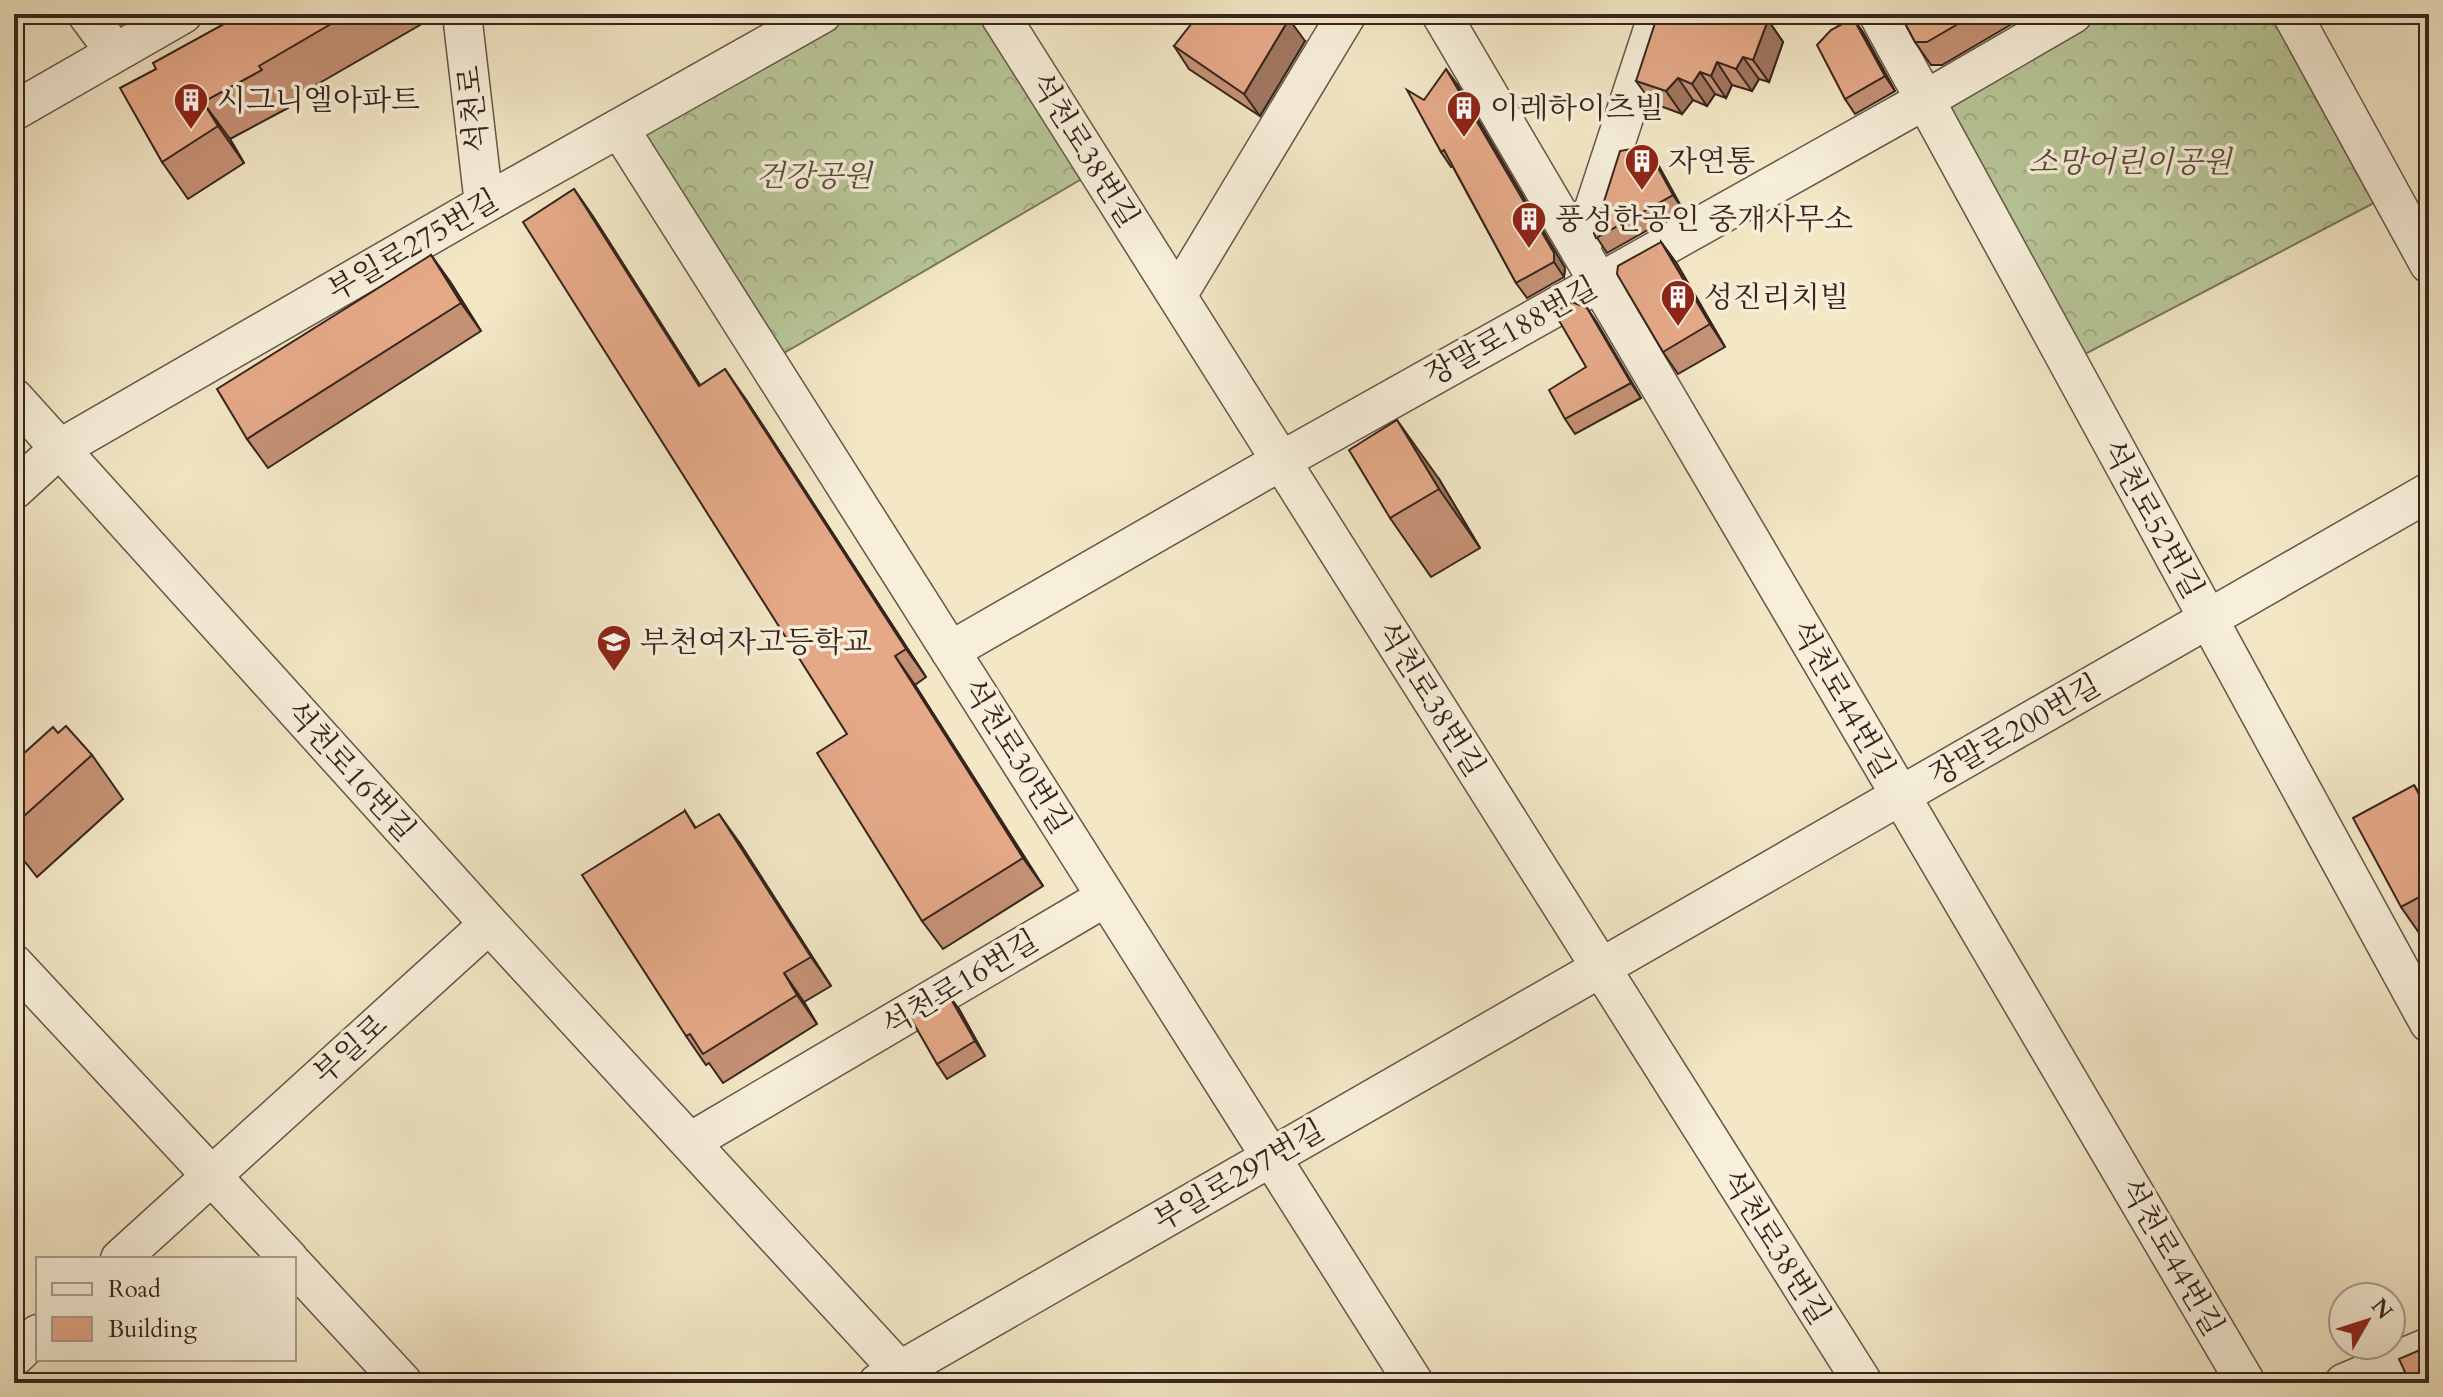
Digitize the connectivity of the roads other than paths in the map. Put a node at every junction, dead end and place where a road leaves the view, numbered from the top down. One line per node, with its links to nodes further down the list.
1 (87, 14): 12 (street)
2 (183, 14): 12 (street)
3 (462, 14): 16 (street, 석천로)
4 (822, 14): 15 (street, 부일로275번길)
5 (999, 14): 19 (street, 석천로38번길)
6 (1347, 14): 19 (street)
7 (1441, 14): 18 (street, 석천로44번길)
8 (1658, 14): 18 (street)
9 (1878, 14): 13 (street, 석천로52번길)
10 (2073, 14): 13 (street, 장말로188번길)
11 (2292, 14): 17 (street)
12 (115, 52): 14 (street)
13 (1925, 100): 18 (street, 장말로188번길); 25 (street, 석천로52번길)
14 (14, 111)
15 (619, 128): 16 (street, 부일로275번길); 26 (street, 석천로30번길)
16 (484, 204): 21 (street, 부일로275번길)
17 (2429, 264)
18 (1589, 266): 22 (street, 장말로188번길); 27 (street, 석천로44번길)
19 (1177, 296): 22 (street, 석천로38번길)
20 (14, 398): 21 (street, 석천로16번길)
21 (59, 449): 23 (street, 부일로275번길); 29 (street, 석천로16번길)
22 (1281, 461): 26 (street, 장말로188번길); 31 (street, 석천로38번길)
23 (14, 490)
24 (2429, 492): 25 (street, 장말로200번길)
25 (2208, 619): 27 (street, 장말로200번길); 32 (street, 석천로52번길)
26 (950, 651): 28 (street, 석천로30번길)
27 (1900, 796): 31 (street, 장말로200번길); 47 (street, 석천로44번길)
28 (1106, 897): 33 (street, 석천로16번길); 34 (street, 석천로30번길)
29 (489, 924): 33 (street, 석천로16번길); 35 (street, 부일로)
30 (14, 964): 35 (street)
31 (1601, 968): 34 (street, 부일로297번길); 46 (street, 석천로38번길)
32 (2429, 1023)
33 (690, 1142): 42 (street, 석천로16번길)
34 (1271, 1157): 42 (street, 부일로297번길); 45 (street, 석천로30번길)
35 (211, 1175): 36 (street, 부일로); 37 (street)
36 (122, 1257)
37 (287, 1257)
38 (296, 1267): 44 (street)
39 (36, 1336): 41 (street)
40 (2429, 1347): 48 (street)
41 (14, 1357): 43 (street)
42 (896, 1379)
43 (30, 1383)
44 (403, 1383)
45 (1414, 1383)
46 (1863, 1383)
47 (2246, 1383)
48 (2344, 1383)

